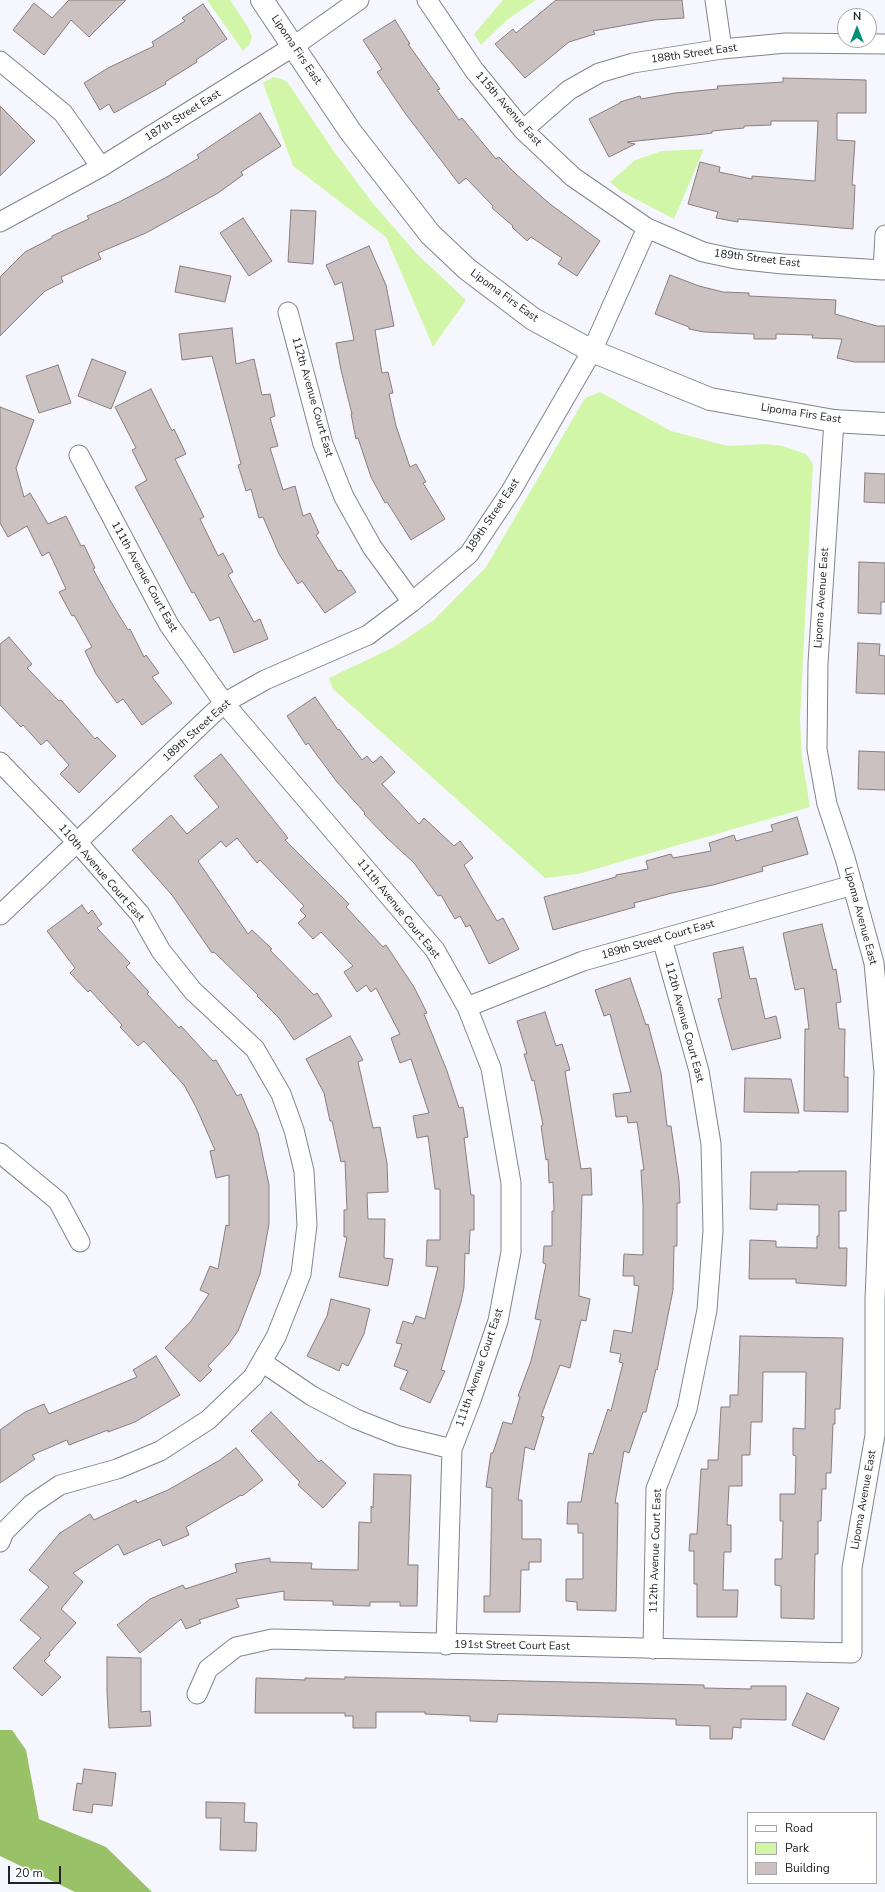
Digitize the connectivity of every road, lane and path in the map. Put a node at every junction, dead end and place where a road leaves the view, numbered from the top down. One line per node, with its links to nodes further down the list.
1 (262, 0): 6 (street, Lipoma Firs East)
2 (359, 0): 6 (street, 187th Street East)
3 (427, 0): 9 (street, 115th Avenue East)
4 (715, 0): 7 (street)
5 (885, 44): 7 (street, 188th Street East)
6 (294, 46): 10 (street, 187th Street East); 15 (street, Lipoma Firs East)
7 (722, 49): 9 (street, 188th Street East)
8 (0, 61): 10 (street)
9 (523, 130): 12 (street, 115th Avenue East)
10 (101, 167): 11 (street, 187th Street East)
11 (0, 222)
12 (647, 228): 13 (street, 189th Street East); 15 (street, 189th Street East)
13 (885, 235)
14 (288, 312): 19 (street, 112th Avenue Court East)
15 (592, 351): 16 (street, Lipoma Firs East); 19 (street, 189th Street East)
16 (834, 421): 17 (street, Lipoma Firs East); 23 (street, Lipoma Avenue East)
17 (885, 424)
18 (79, 455): 20 (street, 111th Avenue Court East)
19 (412, 602): 20 (street, 189th Street East)
20 (224, 703): 22 (street, 189th Street East); 26 (street, 111th Avenue Court East)
21 (0, 762): 22 (street, 110th Avenue Court East)
22 (77, 842): 24 (street, 189th Street East); 29 (street, 110th Avenue Court East)
23 (853, 885): 25 (street, 189th Street Court East); 34 (street, Lipoma Avenue East)
24 (0, 914)
25 (662, 939): 26 (street, 189th Street Court East); 33 (street, 112th Avenue Court East)
26 (467, 1007): 30 (street, 111th Avenue Court East)
27 (0, 1154): 28 (street)
28 (80, 1242)
29 (262, 1362): 30 (street); 31 (street, 110th Avenue Court East)
30 (452, 1449): 32 (street, 111th Avenue Court East)
31 (0, 1542)
32 (446, 1645): 33 (street, 191st Street Court East); 35 (street, 191st Street Court East)
33 (653, 1649): 34 (street, 191st Street Court East)
34 (852, 1653)
35 (197, 1694)

